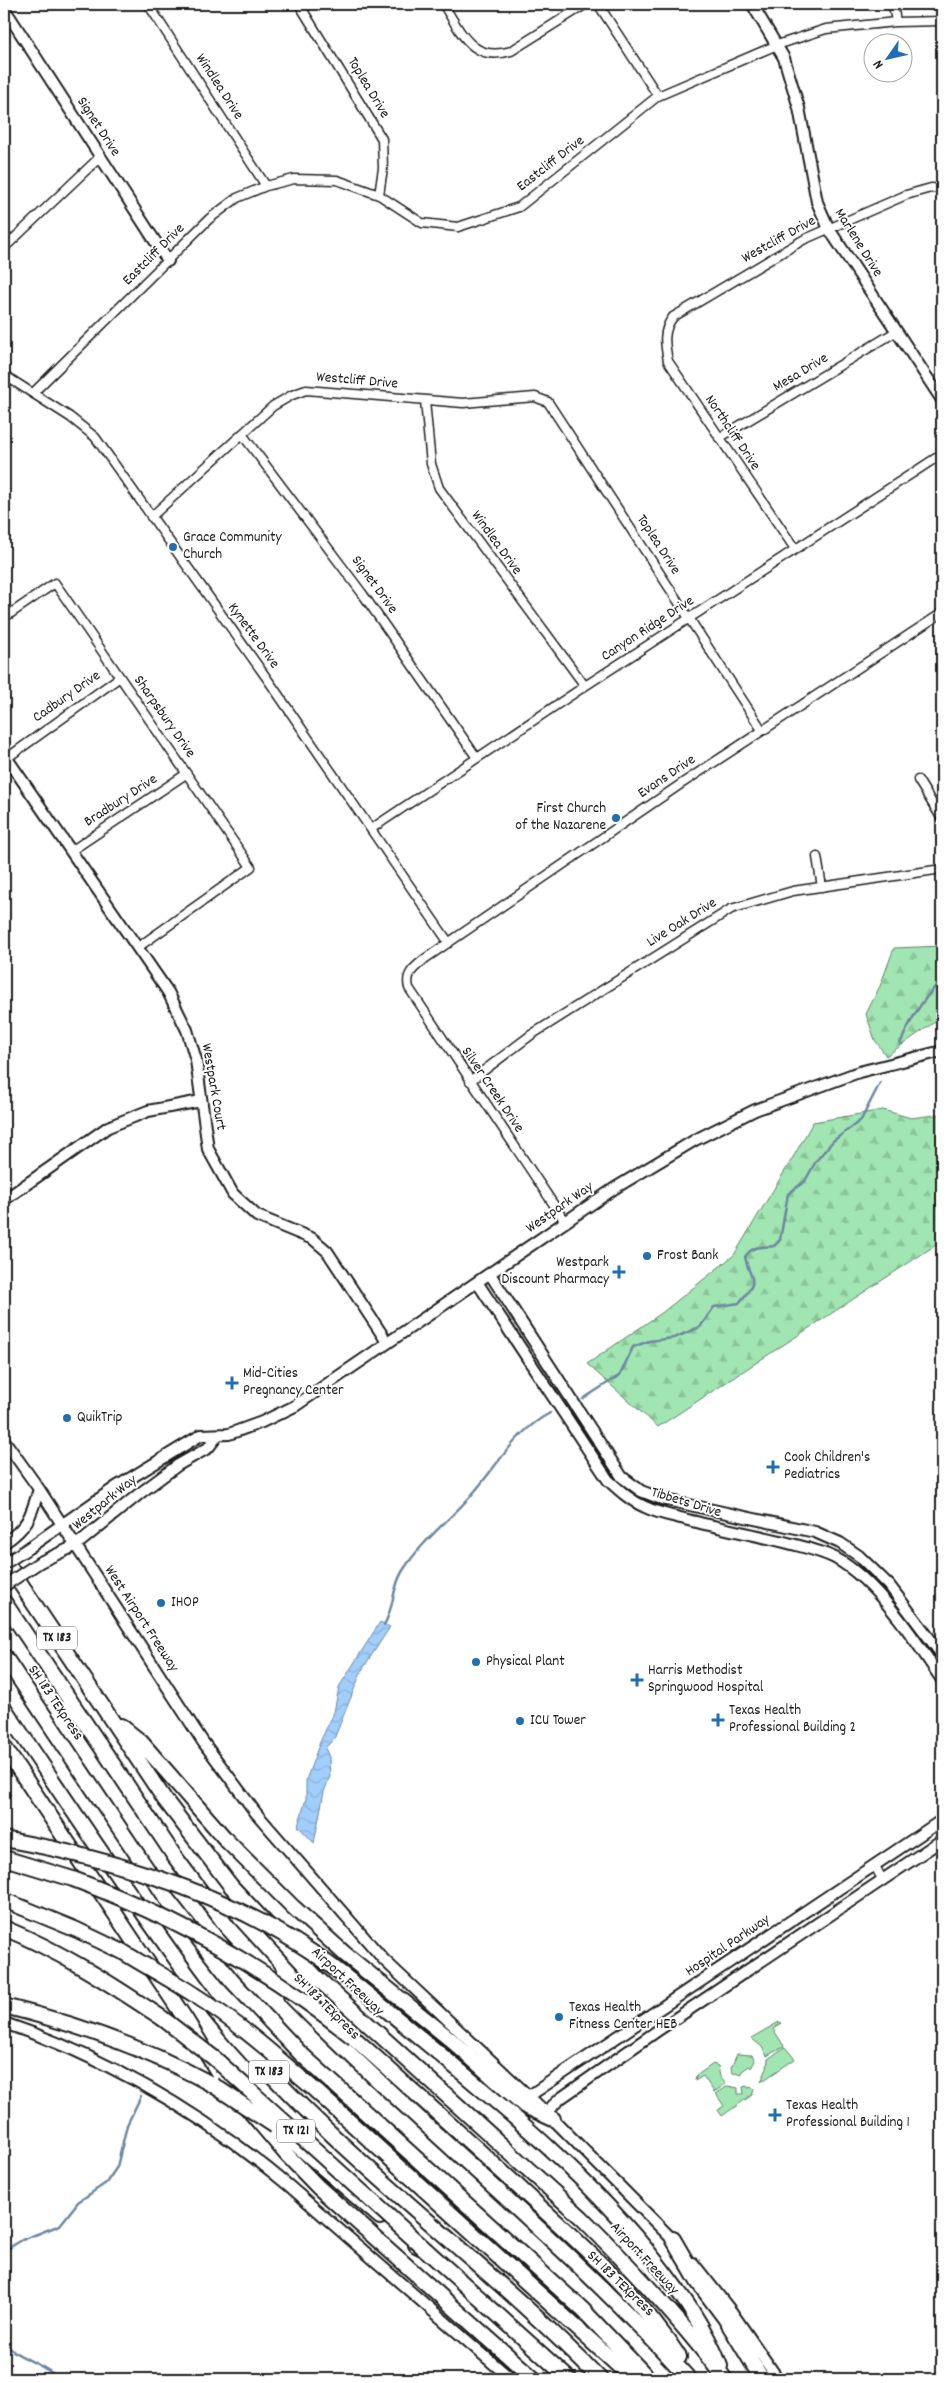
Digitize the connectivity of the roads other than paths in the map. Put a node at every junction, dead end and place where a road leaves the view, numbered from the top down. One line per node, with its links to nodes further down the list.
1 (148, 4): 14 (street, Windlea Drive)
2 (299, 4): 16 (street, Toplea Drive)
3 (443, 4): 4 (street)
4 (586, 4)
5 (598, 4): 12 (street)
6 (752, 4): 11 (street, Marlene Drive)
7 (893, 4): 10 (street)
8 (4, 8): 13 (street, Signet Drive)
9 (942, 21): 10 (street, Eastcliff Drive)
10 (896, 22): 11 (street, Eastcliff Drive)
11 (777, 45): 12 (street, Eastcliff Drive); 17 (street, Marlene Drive)
12 (658, 96): 16 (street, Eastcliff Drive)
13 (100, 157): 18 (street); 19 (street, Signet Drive)
14 (266, 186): 16 (street, Eastcliff Drive); 19 (street, Eastcliff Drive)
15 (942, 189): 17 (street, Westcliff Drive)
16 (379, 195)
17 (829, 229): 20 (street, Westcliff Drive); 21 (street, Marlene Drive)
18 (4, 248)
19 (168, 262): 23 (street, Eastcliff Drive)
20 (667, 326): 28 (street, Northcliff Drive)
21 (896, 330): 25 (street, Marlene Drive); 28 (street, Mesa Drive)
22 (4, 375): 23 (street, Kynette Drive)
23 (33, 393): 30 (street, Kynette Drive)
24 (517, 400): 26 (street, Westcliff Drive); 34 (street, Toplea Drive)
25 (942, 400)
26 (425, 401): 27 (street, Westcliff Drive); 36 (street, Windlea Drive)
27 (242, 434): 30 (street, Westcliff Drive); 39 (street, Signet Drive)
28 (719, 438): 31 (street, Northcliff Drive)
29 (942, 454): 31 (street, Canyon Ridge Drive)
30 (151, 517): 43 (street, Kynette Drive)
31 (795, 549): 34 (street, Canyon Ridge Drive)
32 (942, 613): 37 (street, Evans Drive)
33 (4, 618): 35 (street, Sharpsbury Drive)
34 (689, 618): 36 (street, Canyon Ridge Drive); 37 (street, Toplea Drive)
35 (120, 677): 38 (street, Cadbury Drive); 40 (street, Sharpsbury Drive)
36 (584, 686): 39 (street, Canyon Ridge Drive)
37 (762, 730): 48 (street, Evans Drive)
38 (5, 756): 44 (street, Westpark Court)
39 (477, 758): 43 (street, Canyon Ridge Drive)
40 (186, 774): 44 (street, Bradbury Drive); 49 (street, Sharpsbury Drive)
41 (918, 780): 42 (street)
42 (942, 820)
43 (371, 830): 48 (street, Kynette Drive)
44 (70, 850): 49 (street, Westpark Court)
45 (818, 857): 47 (street)
46 (942, 869): 47 (street, Live Oak Drive)
47 (822, 887): 52 (street, Live Oak Drive)
48 (449, 943): 50 (street, Evans Drive)
49 (137, 948): 53 (street, Westpark Court)
50 (412, 970): 52 (street, Silver Creek Drive)
51 (942, 1051): 55 (street, Westpark Way)
52 (470, 1081): 55 (street, Silver Creek Drive)
53 (201, 1101): 54 (street); 58 (street, Westpark Court)
54 (4, 1200)
55 (566, 1223): 56 (street, Westpark Way)
56 (490, 1274): 57 (street, Westpark Way); 61 (street, Tibbets Drive)
57 (477, 1282): 58 (street, Westpark Way); 62 (street, Tibbets Drive)
58 (387, 1342): 59 (street, Westpark Way)
59 (218, 1435): 66 (street, Westpark Way); 69 (street, Westpark Way)
60 (4, 1440): 63 (street, West Airport Freeway)
61 (606, 1455): 62 (street); 64 (street, Tibbets Drive)
62 (596, 1462): 65 (street, Tibbets Drive)
63 (39, 1489): 66 (street, West Airport Freeway); 68 (street)
64 (682, 1503): 65 (street); 67 (street, Tibbets Drive)
65 (679, 1518): 70 (street, Tibbets Drive)
66 (61, 1525): 69 (street, West Airport Freeway); 73 (street, Westpark Way, bridge)
67 (802, 1530): 70 (street); 71 (street, Tibbets Drive)
68 (4, 1543)
69 (75, 1546): 75 (street, Westpark Way, bridge); 94 (street, West Airport Freeway)
70 (798, 1546): 74 (street, Tibbets Drive)
71 (859, 1556): 74 (street); 77 (street, Tibbets Drive)
72 (4, 1559): 82 (highway, Airport Freeway / TX 183)
73 (4, 1564)
74 (846, 1566): 79 (street, Tibbets Drive)
75 (4, 1586)
76 (4, 1602): 104 (highway, SH 183 TEXpress)
77 (942, 1654): 79 (street)
78 (4, 1656): 103 (highway, SH 183 TEXpress)
79 (931, 1663): 80 (street, Tibbets Drive)
80 (942, 1680)
81 (4, 1708): 101 (highway, TX 183)
82 (110, 1718): 95 (highway); 105 (highway, Airport Freeway / TX 183)
83 (4, 1747): 99 (highway)
84 (942, 1820): 88 (street, Hospital Parkway)
85 (4, 1839): 105 (highway, bridge)
86 (942, 1840): 89 (street, Hospital Parkway)
87 (4, 1858): 104 (highway, bridge)
88 (875, 1866): 89 (street); 94 (street, Hospital Parkway)
89 (882, 1879): 95 (street, Hospital Parkway)
90 (4, 1900): 102 (highway, bridge)
91 (4, 1928): 97 (highway, TX 121, bridge)
92 (4, 2006): 97 (highway, bridge)
93 (4, 2023): 98 (street)
94 (529, 2096): 95 (street)
95 (550, 2115): 96 (street)
96 (673, 2239): 106 (highway); 107 (street)
97 (426, 2250): 100 (highway, TX 121)
98 (511, 2379)
99 (534, 2379)
100 (570, 2379)
101 (600, 2379)
102 (633, 2379)
103 (649, 2379)
104 (691, 2379)
105 (725, 2379)
106 (762, 2379)
107 (778, 2379)

